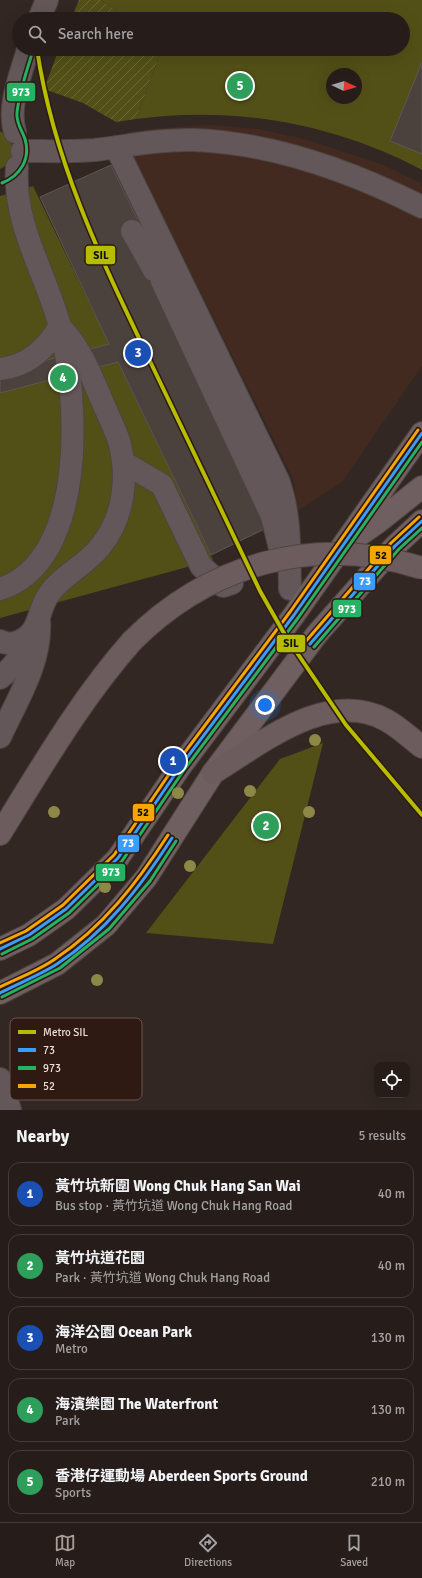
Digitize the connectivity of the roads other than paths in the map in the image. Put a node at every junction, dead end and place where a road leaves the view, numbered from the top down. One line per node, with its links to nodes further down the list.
1 (47, 0): 2 (street)
2 (42, 12)
3 (24, 56): 5 (street)
4 (25, 56): 7 (street)
5 (0, 104)
6 (116, 147): 7 (street); 9 (street); 10 (street)
7 (11, 150): 11 (street)
8 (0, 191): 11 (street)
9 (422, 207)
10 (146, 208): 13 (street); 24 (street)
11 (22, 221): 14 (street)
12 (132, 231): 13 (street)
13 (173, 304): 21 (street)
14 (60, 326): 15 (street); 17 (street); 23 (street)
15 (0, 369)
16 (422, 432): 20 (main road)
17 (123, 462): 21 (street); 26 (street)
18 (422, 488): 20 (main road)
19 (422, 521): 32 (main road)
20 (343, 546): 25 (main road)
21 (284, 563): 24 (street)
22 (422, 568): 33 (highway, bridge)
23 (0, 589)
24 (290, 589): 25 (street)
25 (294, 615): 34 (main road)
26 (39, 619): 27 (street); 30 (street)
27 (27, 638): 28 (street); 29 (street)
28 (0, 641)
29 (0, 678)
30 (0, 737)
31 (422, 747): 32 (highway)
32 (213, 773): 35 (main road)
33 (0, 834)
34 (0, 948)
35 (0, 992)
36 (0, 1079): 37 (street)
37 (10, 1110)

